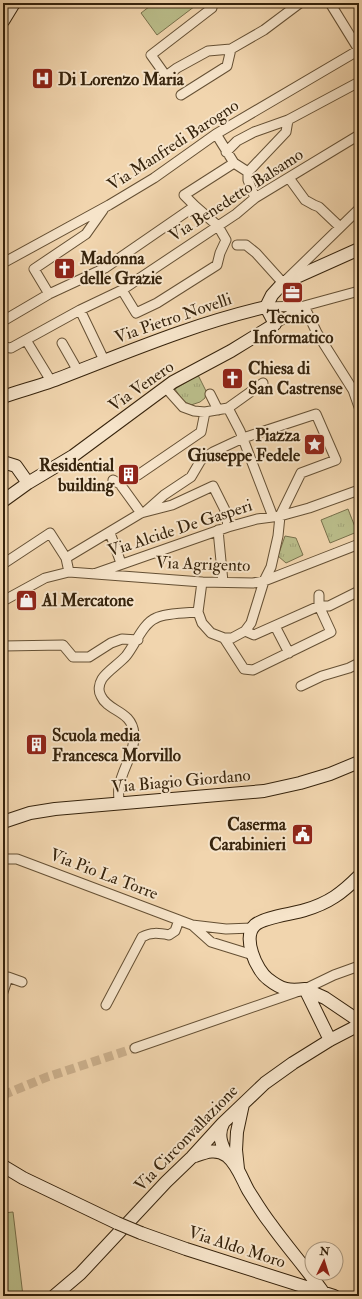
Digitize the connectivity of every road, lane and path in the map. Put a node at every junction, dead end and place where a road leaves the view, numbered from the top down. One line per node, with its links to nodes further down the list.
1 (14, 3): 5 (street)
2 (300, 3): 6 (street)
3 (330, 3): 7 (street)
4 (212, 8): 6 (street)
5 (3, 21)
6 (231, 49): 9 (street)
7 (359, 50): 11 (street, Via Manfredi Barogno)
8 (359, 82): 10 (street)
9 (181, 95)
10 (288, 120): 13 (street); 15 (street)
11 (216, 134): 13 (street); 19 (street, Via Manfredi Barogno)
12 (359, 136): 16 (street, Via Benedetto Balsamo)
13 (226, 152): 14 (street)
14 (234, 163): 15 (street); 18 (street)
15 (246, 171): 17 (street)
16 (289, 178): 17 (street, Via Benedetto Balsamo); 22 (street)
17 (255, 198): 21 (street, Via Benedetto Balsamo)
18 (194, 206): 21 (street); 29 (street)
19 (104, 208): 25 (street, Via Manfredi Barogno); 29 (street)
20 (359, 209): 22 (street)
21 (218, 226): 27 (street, Via Benedetto Balsamo); 27 (street)
22 (340, 227): 26 (street)
23 (237, 245): 26 (street)
24 (359, 249): 26 (street)
25 (3, 263)
26 (283, 283): 31 (street)
27 (122, 290): 32 (street, Via Benedetto Balsamo)
28 (359, 291): 30 (street, Via Pietro Novelli)
29 (49, 294): 33 (street)
30 (304, 306): 31 (street, Via Pietro Novelli); 34 (street, Via Venero); 45 (street)
31 (266, 307): 34 (street); 38 (street, Via Pietro Novelli)
32 (80, 310): 35 (street, Via Benedetto Balsamo); 38 (street)
33 (3, 321)
34 (275, 324): 42 (street, Via Venero)
35 (26, 340): 37 (street, Via Benedetto Balsamo); 40 (street)
36 (62, 343): 39 (street)
37 (3, 347)
38 (104, 360): 39 (street, Via Pietro Novelli)
39 (78, 371): 40 (street, Via Pietro Novelli)
40 (51, 381): 44 (street, Via Pietro Novelli)
41 (263, 383): 46 (street)
42 (166, 388): 48 (street); 55 (street, Via Venero)
43 (210, 394): 47 (street)
44 (3, 396)
45 (359, 407)
46 (228, 408): 47 (street); 49 (street)
47 (218, 410): 48 (street)
48 (205, 412): 53 (street)
49 (243, 438): 50 (street); 58 (street); 59 (street)
50 (336, 460): 52 (street); 59 (street)
51 (3, 462): 55 (street)
52 (340, 469)
53 (138, 475)
54 (112, 480): 58 (street)
55 (28, 483): 57 (street, Via Venero)
56 (359, 490): 59 (street, Via Alcide De Gasperi)
57 (3, 501)
58 (143, 512): 60 (street); 62 (street)
59 (276, 517): 60 (street, Via Alcide De Gasperi); 69 (street)
60 (228, 527): 61 (street, Via Alcide De Gasperi)
61 (218, 530): 65 (street, Via Alcide De Gasperi); 71 (street)
62 (110, 533): 64 (street); 65 (street)
63 (359, 544): 69 (street, Via Agrigento)
64 (66, 558): 66 (street); 67 (street)
65 (121, 563): 68 (street, Via Alcide De Gasperi)
66 (3, 564)
67 (69, 572): 68 (street, Via Agrigento); 74 (street)
68 (91, 575): 70 (street, Via Agrigento)
69 (264, 581): 71 (street, Via Agrigento); 78 (street)
70 (202, 582): 71 (street, Via Agrigento); 76 (street)
71 (224, 582)
72 (359, 591): 75 (street)
73 (319, 595): 75 (street)
74 (3, 601)
75 (319, 606): 77 (street); 82 (street)
76 (198, 612): 79 (street); 80 (street)
77 (275, 626): 78 (street); 82 (street)
78 (245, 631): 79 (street)
79 (224, 638): 82 (street)
80 (138, 640): 81 (street); 86 (street)
81 (3, 646)
82 (289, 653)
83 (359, 663): 84 (street)
84 (301, 686)
85 (359, 762): 86 (street, Via Biagio Giordano)
86 (119, 802): 87 (street, Via Biagio Giordano)
87 (3, 822)
88 (3, 859): 90 (street, Via Pio La Torre)
89 (359, 876): 92 (street)
90 (179, 920): 91 (street, Via Pio La Torre); 98 (street)
91 (192, 925): 92 (street); 93 (street)
92 (252, 928): 93 (street)
93 (253, 955): 96 (street)
94 (359, 966): 96 (street)
95 (22, 982): 97 (street)
96 (305, 989): 99 (street); 101 (street); 102 (street)
97 (3, 992)
98 (106, 1005)
99 (359, 1021)
100 (359, 1025): 101 (street, Via Circonvallazione)
101 (330, 1040): 103 (street, Via Circonvallazione)
102 (135, 1048)
103 (243, 1104): 104 (street, Via Circonvallazione); 105 (street)
104 (223, 1123): 105 (street); 106 (street, Via Circonvallazione)
105 (232, 1153): 106 (street); 108 (street)
106 (192, 1157): 109 (street, Via Circonvallazione)
107 (3, 1166): 108 (street, Via Aldo Moro, bridge)
108 (329, 1294)
109 (54, 1296)

